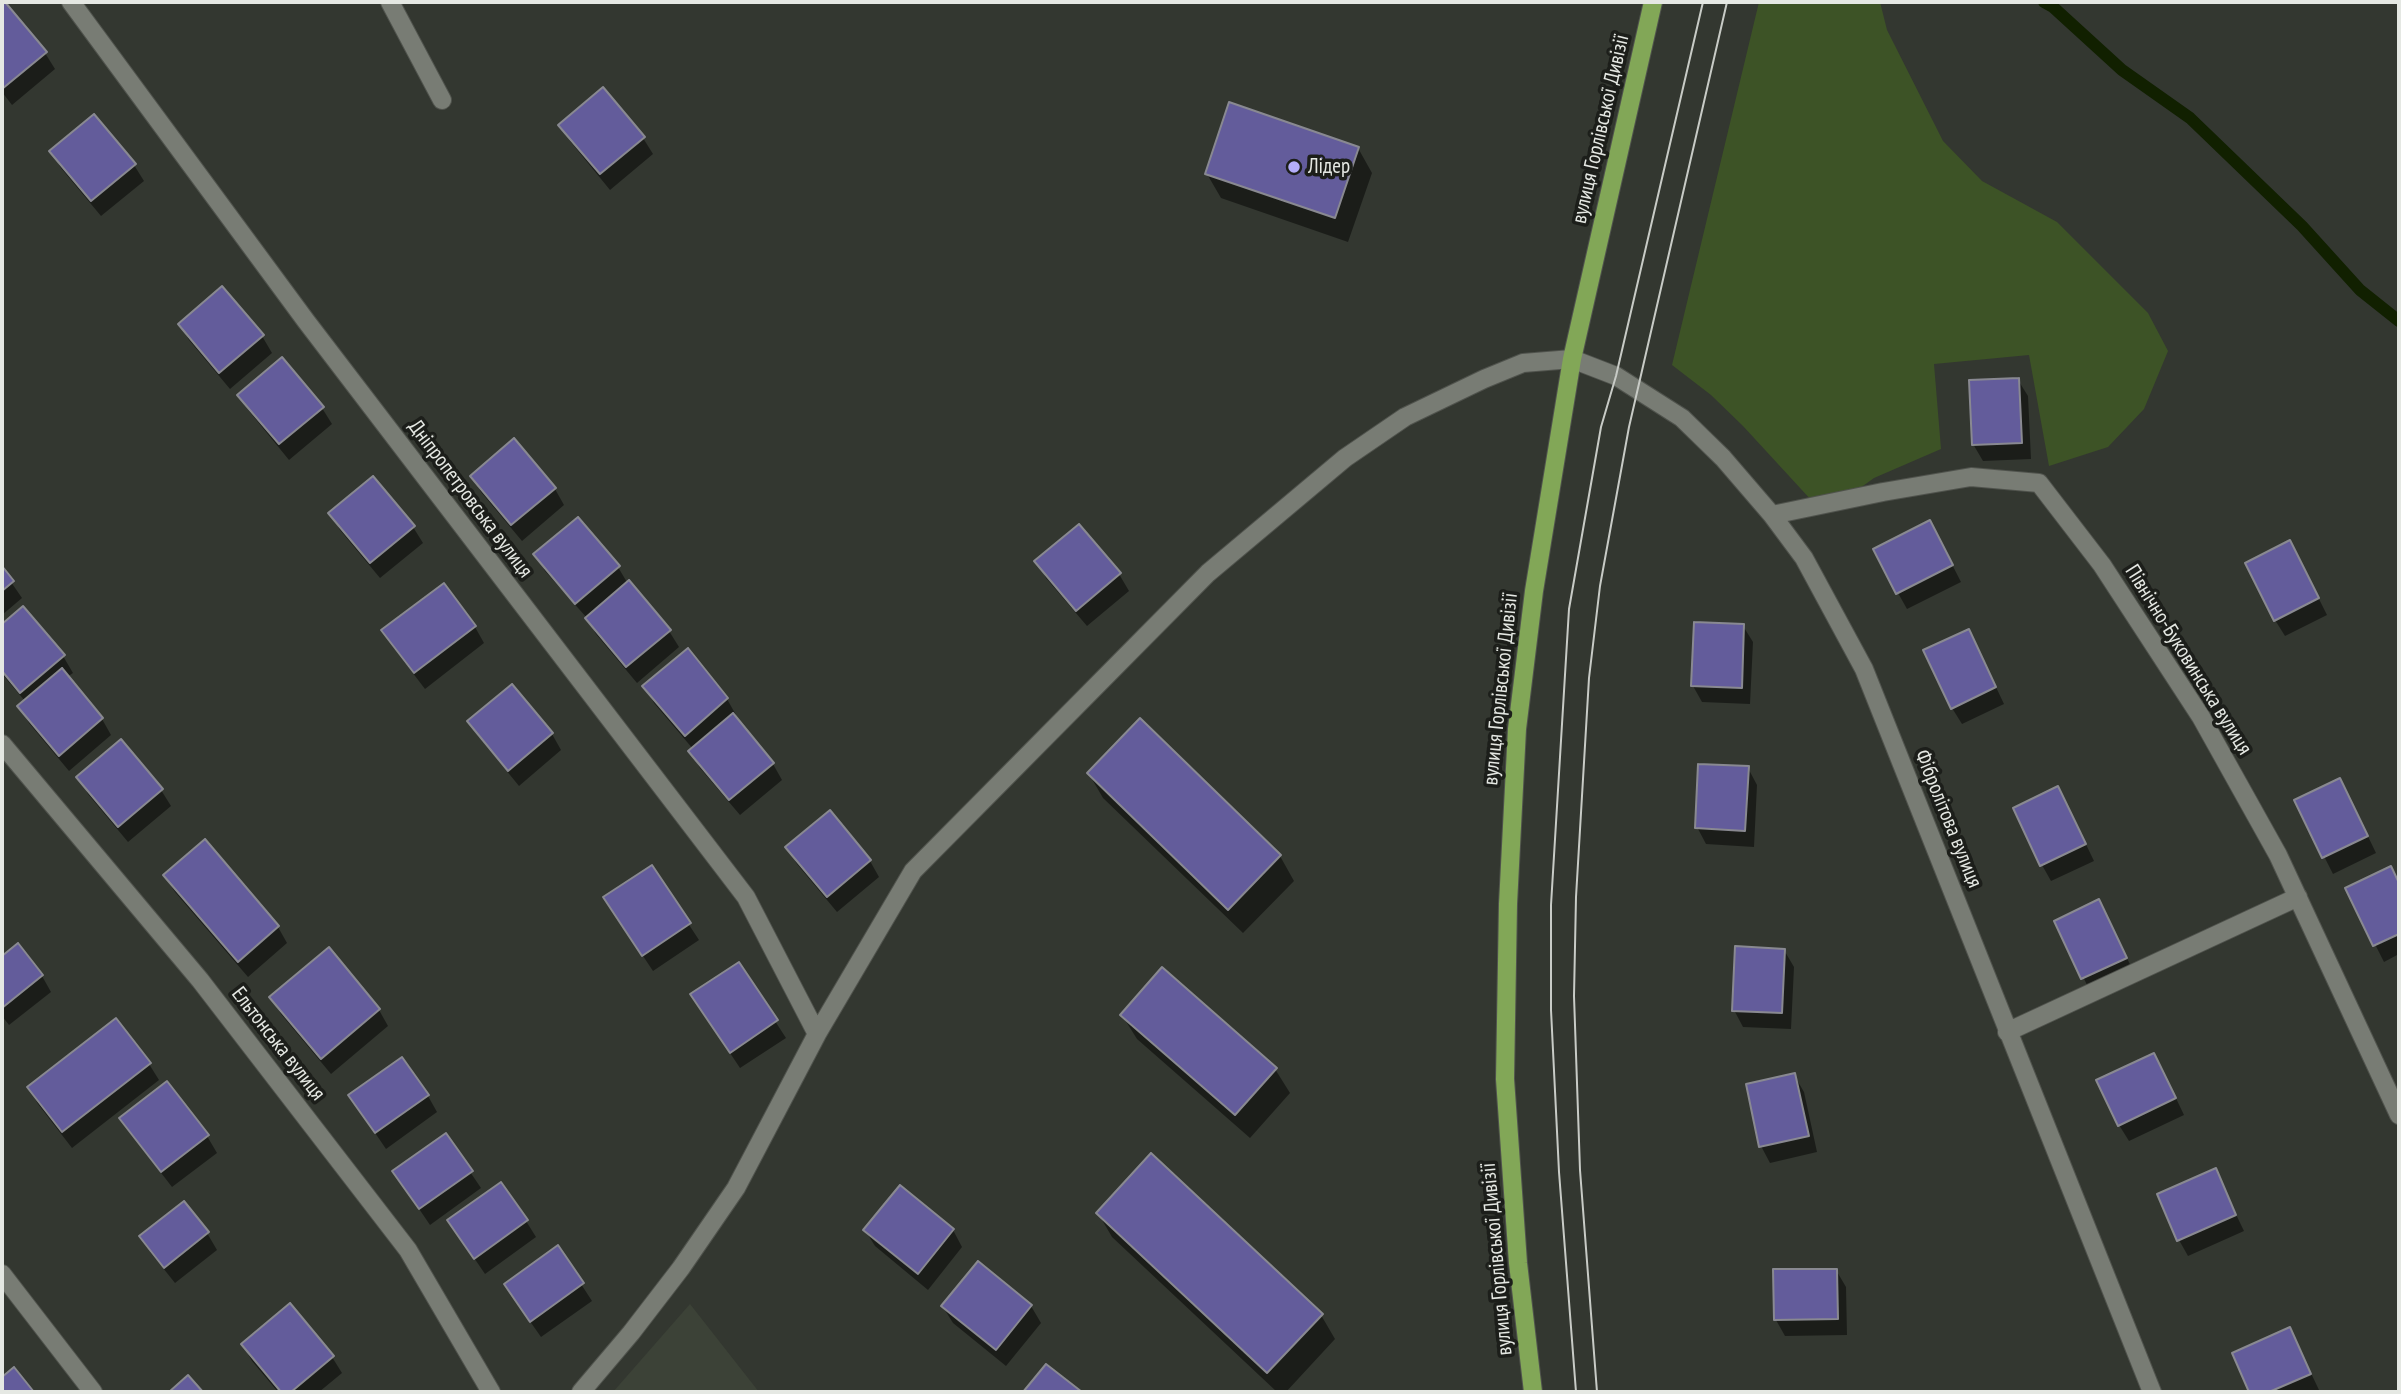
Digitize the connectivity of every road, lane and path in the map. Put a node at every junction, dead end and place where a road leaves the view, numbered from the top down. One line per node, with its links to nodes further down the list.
1 (71, 2): 10 (street, Дніпропетровська вулиця)
2 (390, 2): 4 (street)
3 (1653, 2): 5 (main road, вулиця Горлівської Дивізії)
4 (442, 100)
5 (1572, 359): 6 (street, Фібролітова вулиця); 10 (street); 16 (main road, вулиця Горлівської Дивізії)
6 (1772, 515): 8 (street, Північно-Буковинська вулиця); 9 (street, Фібролітова вулиця)
7 (2, 744): 14 (street, Ельтонська вулиця)
8 (2298, 897): 9 (street); 11 (street, Північно-Буковинська вулиця)
9 (2007, 1032): 17 (street, Фібролітова вулиця)
10 (817, 1034): 15 (street)
11 (2399, 1115)
12 (2, 1274): 13 (street)
13 (93, 1392)
14 (491, 1392)
15 (581, 1392)
16 (1533, 1392)
17 (2152, 1392)

